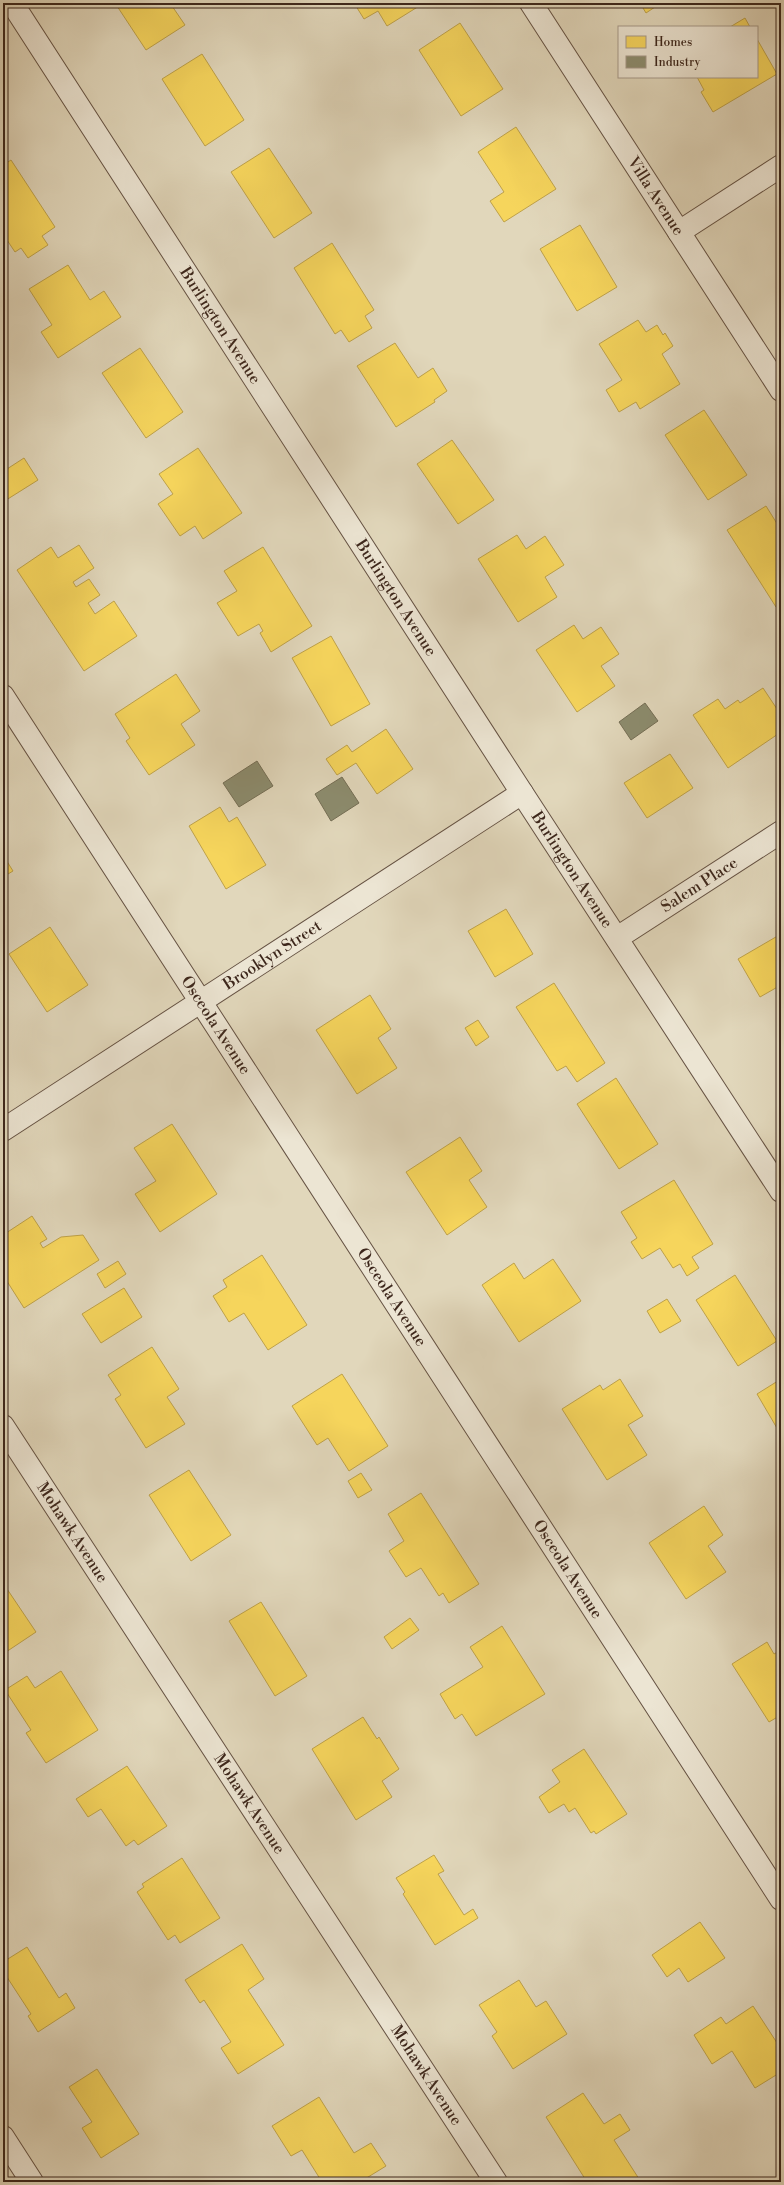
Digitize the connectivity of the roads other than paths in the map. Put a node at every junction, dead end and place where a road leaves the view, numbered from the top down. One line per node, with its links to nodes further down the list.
1 (12, 3): 7 (street, Burlington Avenue)
2 (532, 3): 4 (street, Villa Avenue)
3 (781, 166): 4 (street)
4 (679, 232): 5 (street, Villa Avenue)
5 (781, 390)
6 (3, 696): 10 (street, Osceola Avenue)
7 (522, 793): 9 (street, Burlington Avenue); 10 (street, Brooklyn Street)
8 (781, 832): 9 (street, Salem Place)
9 (617, 938): 12 (street, Burlington Avenue)
10 (202, 1002): 11 (street, Brooklyn Street); 14 (street, Osceola Avenue)
11 (3, 1130)
12 (781, 1191)
13 (3, 1426): 17 (street, Mohawk Avenue)
14 (781, 1899)
15 (3, 2137): 16 (street)
16 (32, 2182)
17 (496, 2182)

